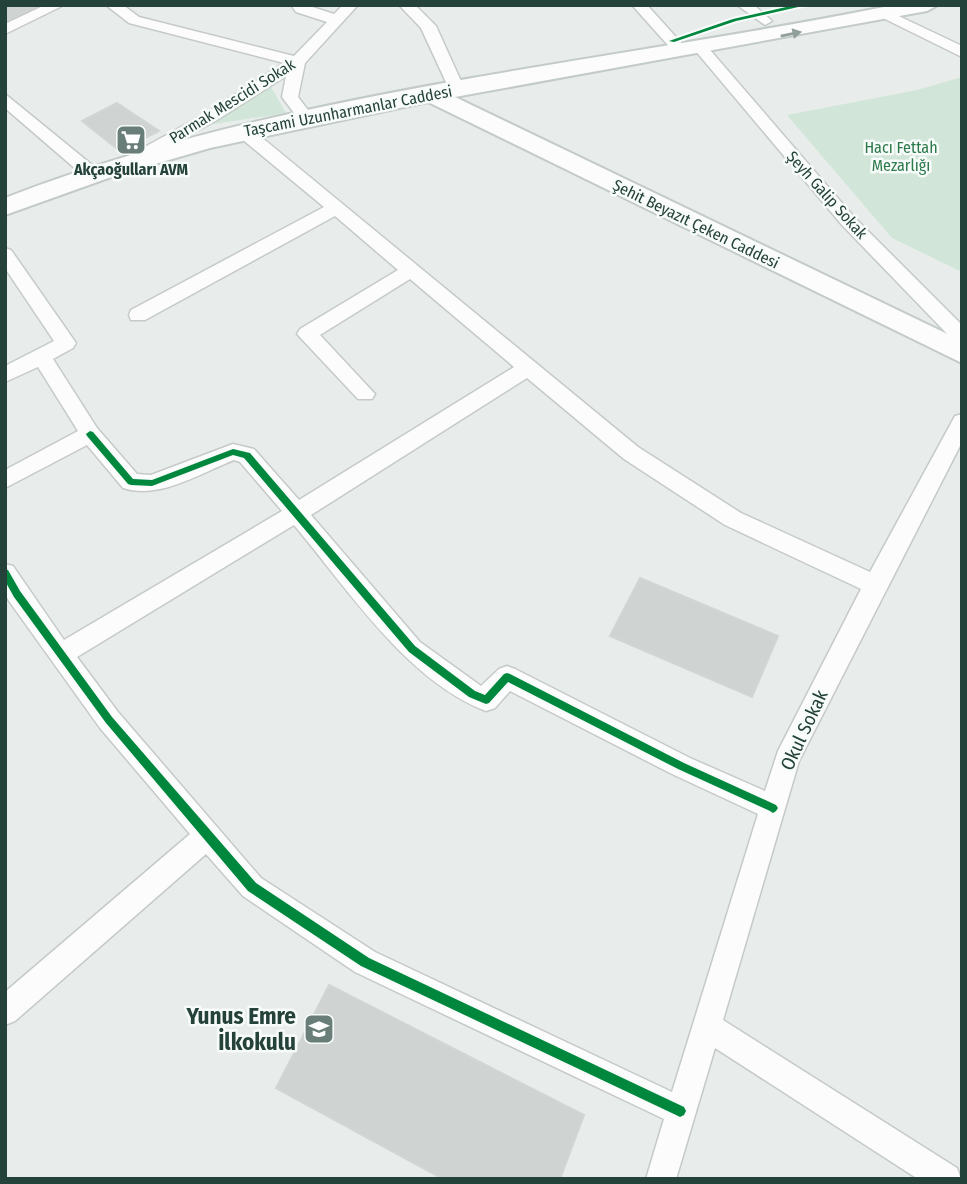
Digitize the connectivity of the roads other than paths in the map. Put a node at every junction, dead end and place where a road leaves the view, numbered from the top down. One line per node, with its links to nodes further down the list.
1 (57, 5): 15 (street)
2 (113, 5): 13 (street)
3 (154, 5): 13 (street)
4 (298, 5): 12 (street)
5 (351, 5): 12 (street, Parmak Mescidi Sokak)
6 (406, 5): 19 (street)
7 (639, 5): 16 (street)
8 (744, 5): 14 (street)
9 (841, 5): 14 (main road, Taşcami Uzunharmanlar Caddesi)
10 (927, 5): 11 (main road, Taşcami Uzunharmanlar Caddesi)
11 (886, 14): 16 (main road, Taşcami Uzunharmanlar Caddesi, one-way to 11); 17 (street)
12 (337, 19): 18 (street, Parmak Mescidi Sokak)
13 (134, 20): 18 (street)
14 (765, 21): 16 (main road, Taşcami Uzunharmanlar Caddesi)
15 (5, 30)
16 (689, 48): 19 (main road, Taşcami Uzunharmanlar Caddesi); 31 (street, Şeyh Galip Sokak)
17 (962, 52)
18 (297, 62): 22 (street); 24 (street, Parmak Mescidi Sokak)
19 (457, 90): 20 (main road, Taşcami Uzunharmanlar Caddesi)
20 (431, 95): 22 (main road, Taşcami Uzunharmanlar Caddesi); 32 (main road, Şehit Beyazıt Çeken Caddesi)
21 (5, 99): 25 (street)
22 (306, 118): 23 (main road, Taşcami Uzunharmanlar Caddesi)
23 (243, 131): 24 (main road, Taşcami Uzunharmanlar Caddesi); 27 (street)
24 (136, 159): 25 (main road, Taşcami Uzunharmanlar Caddesi)
25 (91, 173): 26 (main road, Taşcami Uzunharmanlar Caddesi)
26 (5, 207)
27 (336, 208): 29 (street); 30 (street)
28 (5, 254): 33 (street)
29 (411, 270): 34 (street); 36 (street)
30 (138, 315)
31 (962, 337)
32 (962, 353)
33 (41, 356): 35 (street); 38 (street)
34 (528, 368): 40 (street); 42 (street)
35 (5, 375)
36 (365, 394)
37 (962, 422): 42 (street, Okul Sokak)
38 (90, 434): 39 (street); 40 (street)
39 (5, 480)
40 (296, 513): 43 (street); 44 (street)
41 (5, 573): 43 (street)
42 (875, 585): 44 (street, Okul Sokak)
43 (61, 654): 45 (street)
44 (772, 808): 47 (street, Okul Sokak)
45 (208, 835): 46 (street); 48 (street)
46 (5, 1011)
47 (706, 1026): 48 (street, Okul Sokak); 50 (street)
48 (680, 1111): 49 (street, Okul Sokak)
49 (661, 1179)
50 (946, 1179)

